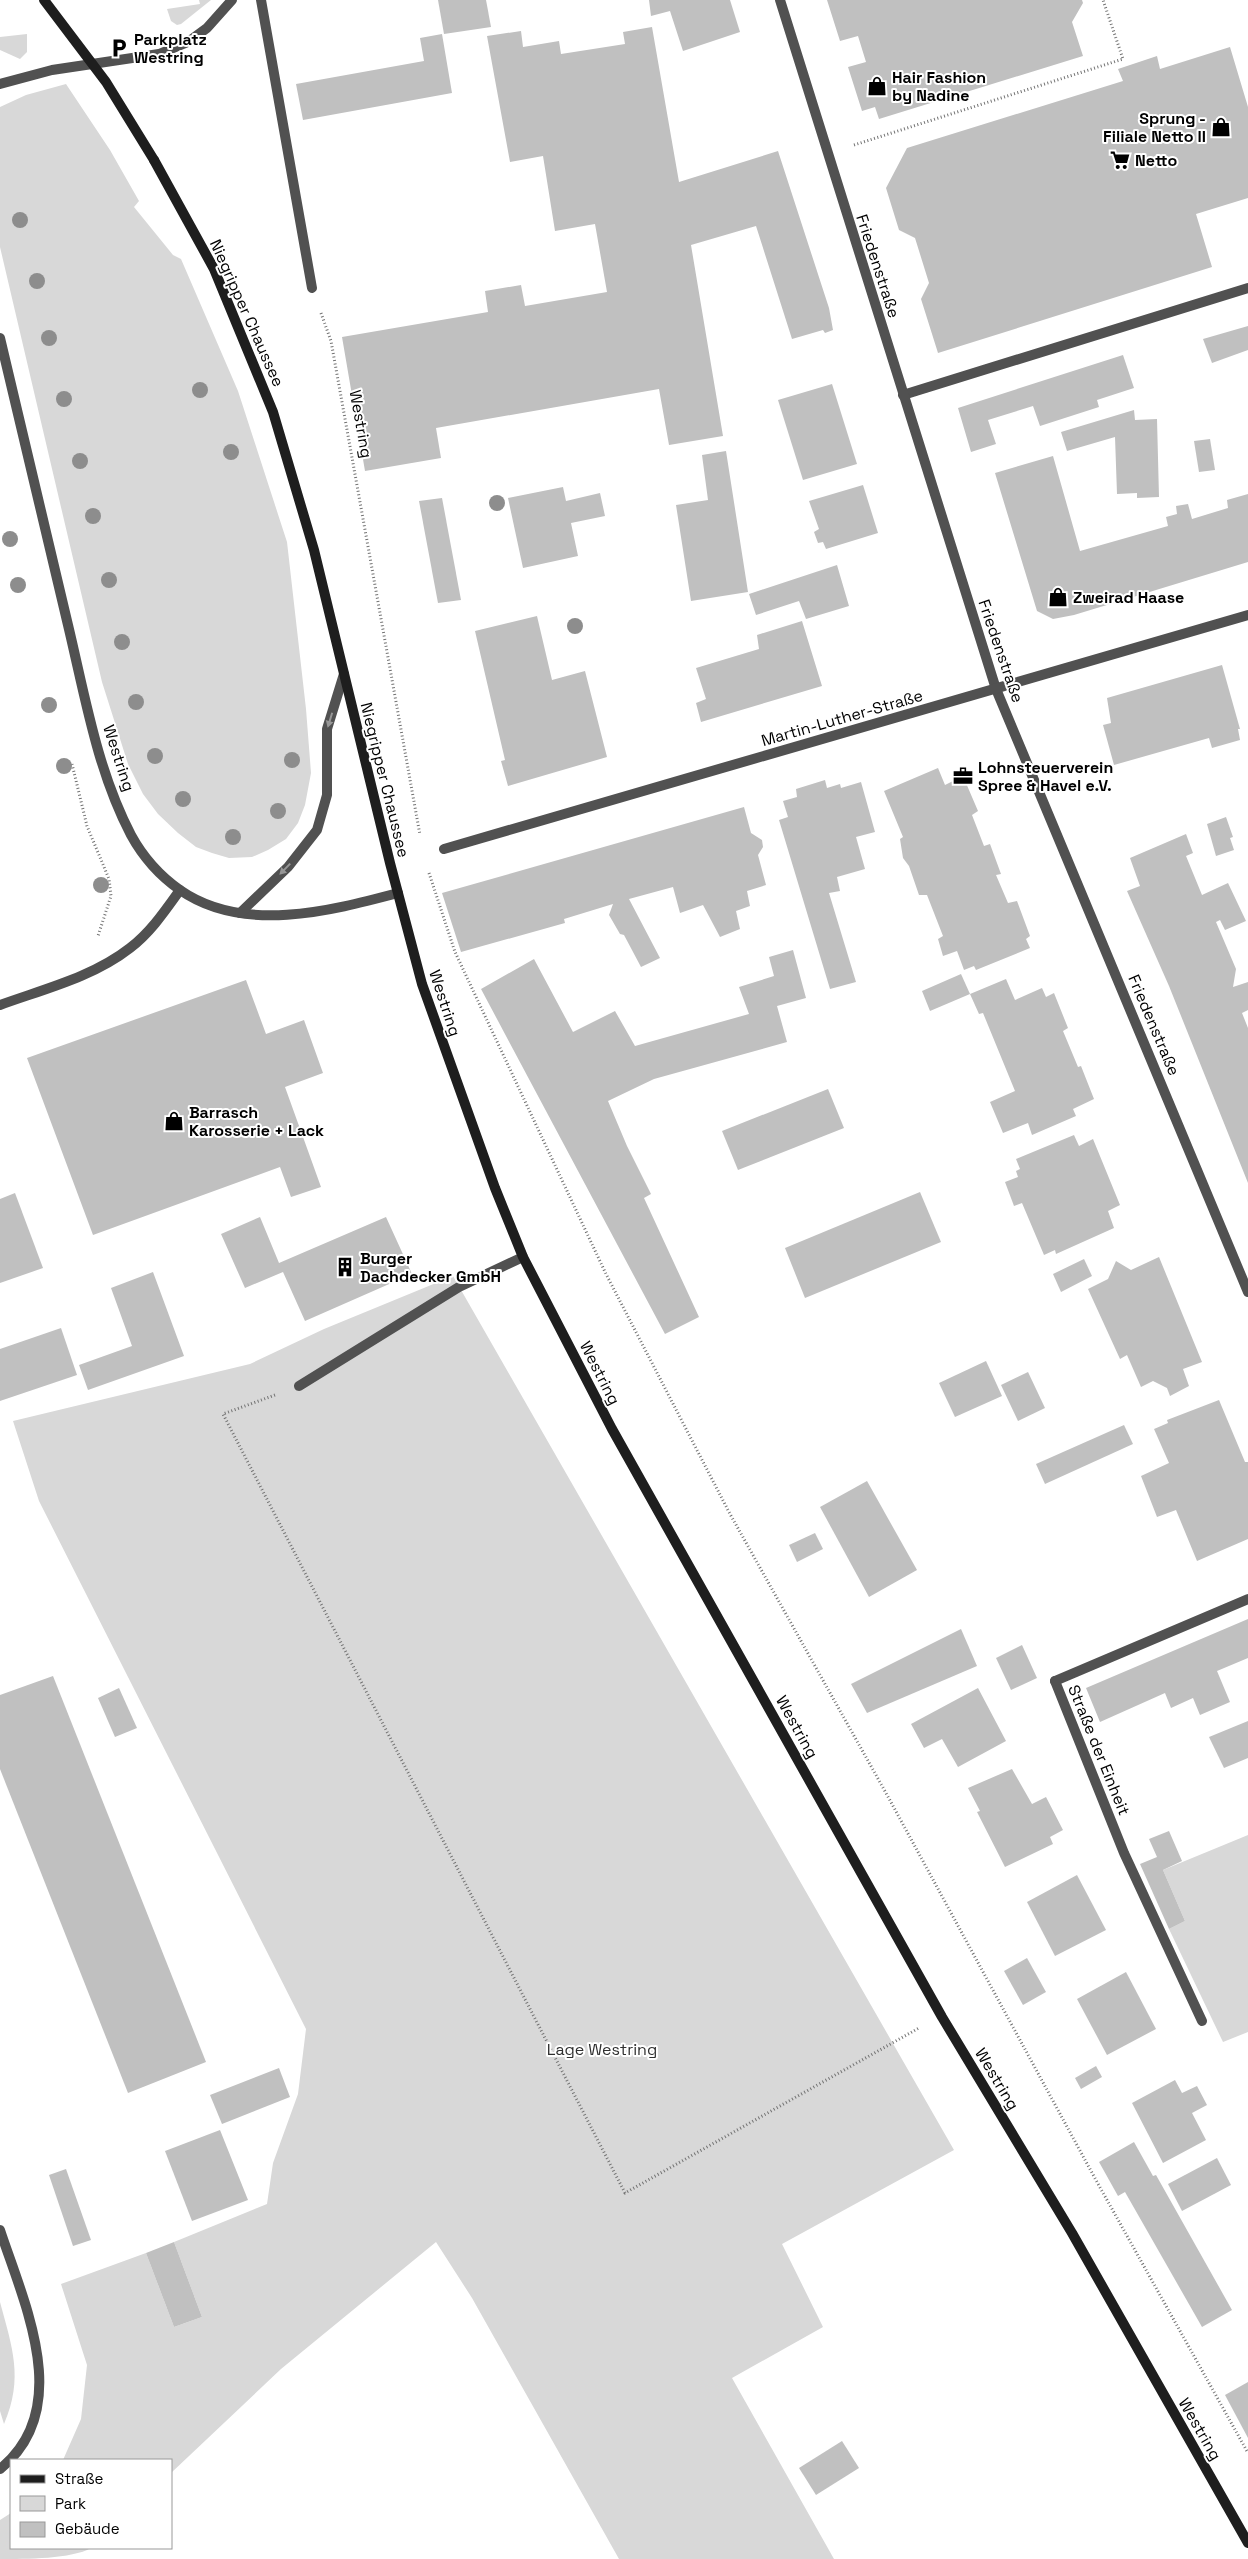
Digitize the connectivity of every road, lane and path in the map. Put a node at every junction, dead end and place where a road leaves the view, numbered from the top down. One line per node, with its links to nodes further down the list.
1 (44, 0): 13 (main road, Niegripper Chaussee, bridge)
2 (232, 0): 6 (street)
3 (261, 0): 8 (street)
4 (780, 0): 7 (street, Friedenstraße)
5 (1104, 0): 7 (path)
6 (0, 84)
7 (827, 153): 11 (street, Friedenstraße)
8 (312, 288): 15 (path, Westring)
9 (1248, 288): 11 (street)
10 (0, 338): 18 (street, Westring)
11 (903, 395): 14 (street, Friedenstraße)
12 (1248, 615): 14 (street, Martin-Luther-Straße)
13 (344, 674): 19 (main road, Niegripper Chaussee); 20 (street, Niegripper Chaussee, one-way to 20)
14 (996, 689): 16 (street, Martin-Luther-Straße); 23 (street, Friedenstraße)
15 (422, 845)
16 (444, 849)
17 (427, 864): 29 (path)
18 (180, 890): 20 (street, Westring); 21 (street)
19 (398, 893): 20 (street, Westring); 22 (main road, Westring)
20 (240, 913)
21 (0, 1005)
22 (523, 1256): 24 (street); 26 (main road, Westring)
23 (1248, 1292)
24 (299, 1386): 26 (path)
25 (1248, 1599): 27 (street, Straße der Einheit)
26 (942, 2016): 31 (main road, Westring)
27 (1202, 2021)
28 (0, 2230): 30 (street)
29 (1248, 2453)
30 (0, 2469)
31 (1248, 2543)

